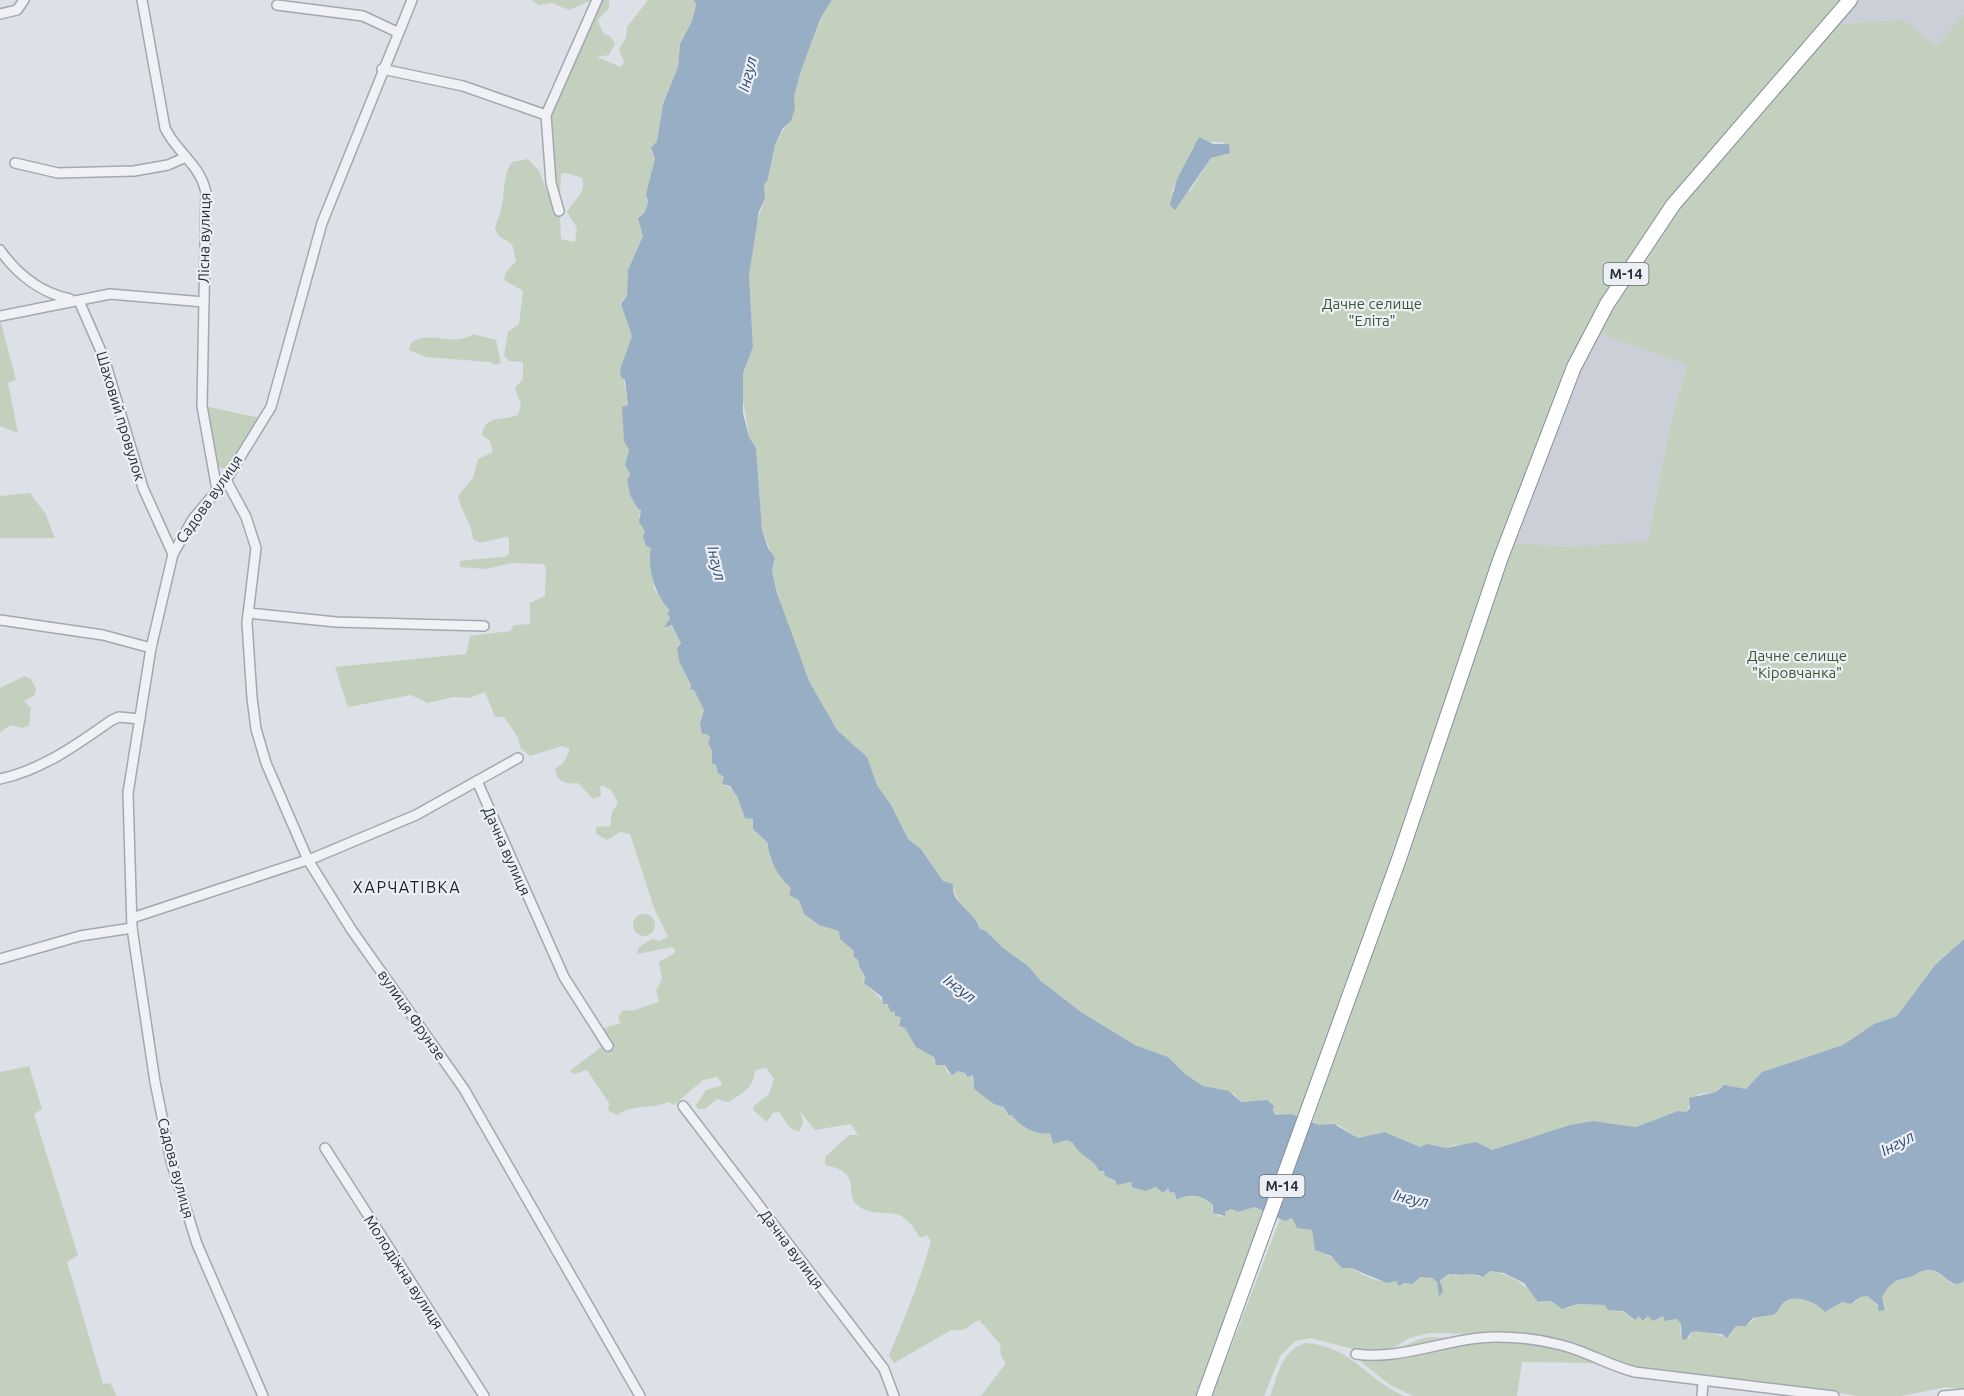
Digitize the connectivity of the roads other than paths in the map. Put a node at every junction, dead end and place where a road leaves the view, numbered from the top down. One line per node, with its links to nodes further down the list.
1 (24, 0): 7 (street)
2 (142, 0): 11 (street, Лісна вулиця)
3 (412, 0): 8 (street, Садова вулиця)
4 (597, 0): 10 (street)
5 (1850, 0): 42 (highway, М-14)
6 (277, 5): 8 (street)
7 (0, 15)
8 (397, 32): 9 (street, Садова вулиця)
9 (382, 69): 10 (street); 18 (street, Садова вулиця)
10 (546, 115): 13 (street)
11 (186, 157): 12 (street); 16 (street, Лісна вулиця)
12 (15, 163)
13 (559, 211)
14 (0, 250): 15 (street)
15 (79, 301): 16 (street); 17 (street); 20 (street, Шаховий провулок)
16 (204, 302): 19 (street, Лісна вулиця)
17 (0, 316)
18 (225, 480): 19 (street, Садова вулиця); 21 (street, вулиця Фрунзе)
19 (217, 490): 20 (street, Садова вулиця)
20 (173, 554): 24 (street, Садова вулиця)
21 (248, 613): 23 (street); 29 (street, вулиця Фрунзе)
22 (0, 620): 24 (street)
23 (484, 626)
24 (151, 648): 25 (street, Садова вулиця)
25 (140, 719): 27 (street); 30 (street, Садова вулиця)
26 (518, 758): 28 (street)
27 (0, 779)
28 (477, 781): 29 (street); 32 (street, Дачна вулиця)
29 (308, 860): 30 (street); 40 (street, вулиця Фрунзе)
30 (132, 923): 31 (street); 38 (street, Садова вулиця)
31 (0, 959)
32 (608, 1046)
33 (683, 1106): 41 (street, Дачна вулиця)
34 (325, 1148): 39 (street, Молодіжна вулиця)
35 (1356, 1354): 36 (street)
36 (1703, 1382): 43 (street); 44 (street)
37 (1964, 1394): 45 (street)
38 (263, 1396)
39 (484, 1396)
40 (640, 1396)
41 (894, 1396)
42 (1204, 1396)
43 (1702, 1396)
44 (1834, 1396)
45 (1943, 1396)

